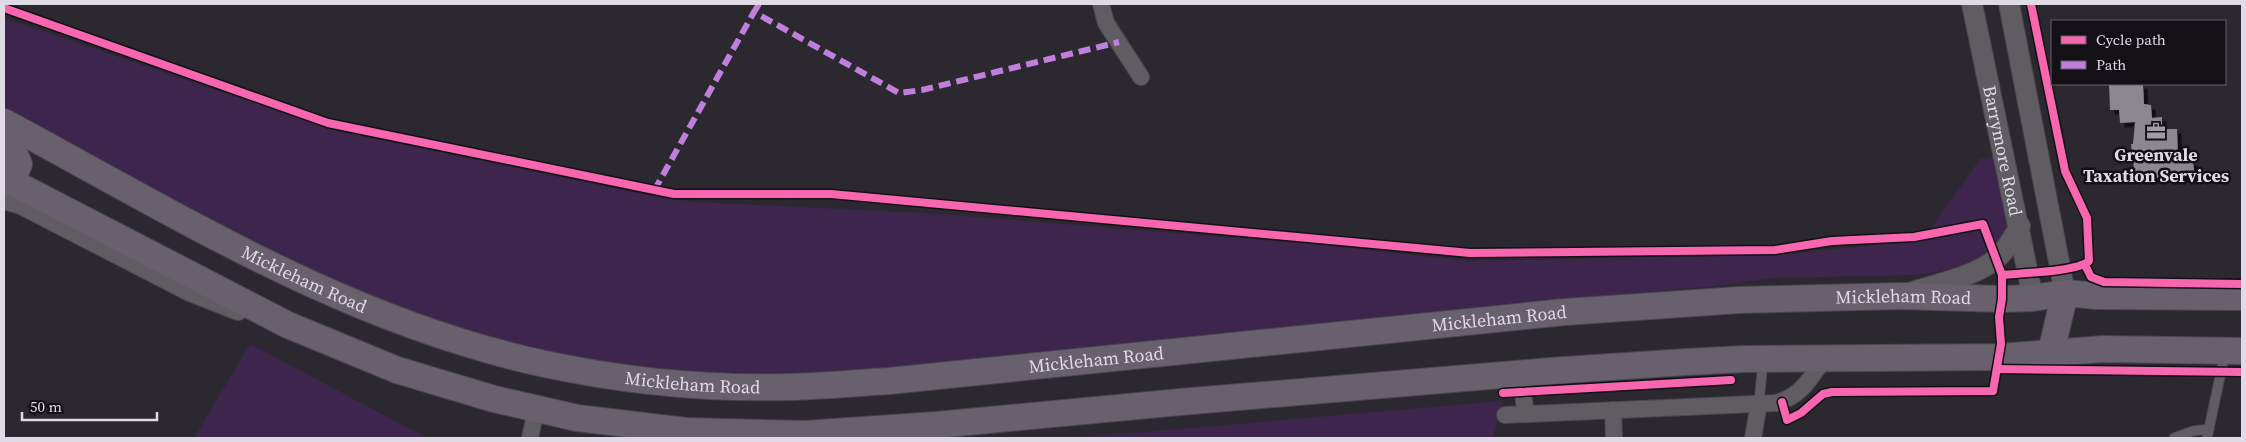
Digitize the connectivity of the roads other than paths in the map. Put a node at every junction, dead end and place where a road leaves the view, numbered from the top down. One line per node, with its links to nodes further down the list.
1 (1101, 4): 4 (street)
2 (1972, 4): 8 (street, Barrymore Road)
3 (2009, 4): 9 (street, Barrymore Road)
4 (1141, 77)
5 (4, 122): 10 (main road, Mickleham Road)
6 (4, 134): 7 (main road)
7 (6, 187): 19 (main road)
8 (2020, 226): 10 (street); 12 (street, Barrymore Road)
9 (2065, 293): 11 (main road, Mickleham Road); 12 (main road, Mickleham Road); 14 (main road)
10 (1901, 296): 12 (main road, Mickleham Road)
11 (2242, 297)
12 (2033, 298): 14 (main road)
13 (2234, 351): 14 (main road); 23 (lane)
14 (2051, 352): 16 (main road)
15 (1763, 359): 16 (main road); 17 (main road); 18 (lane)
16 (1824, 359): 18 (street)
17 (1520, 374): 19 (main road); 21 (street)
18 (1760, 403): 20 (street); 26 (street)
19 (536, 409): 24 (street)
20 (1613, 410): 21 (street); 25 (street)
21 (1526, 414): 22 (street)
22 (1505, 415)
23 (2208, 434): 27 (lane)
24 (530, 438)
25 (1614, 438)
26 (1752, 438)
27 (2174, 438)

